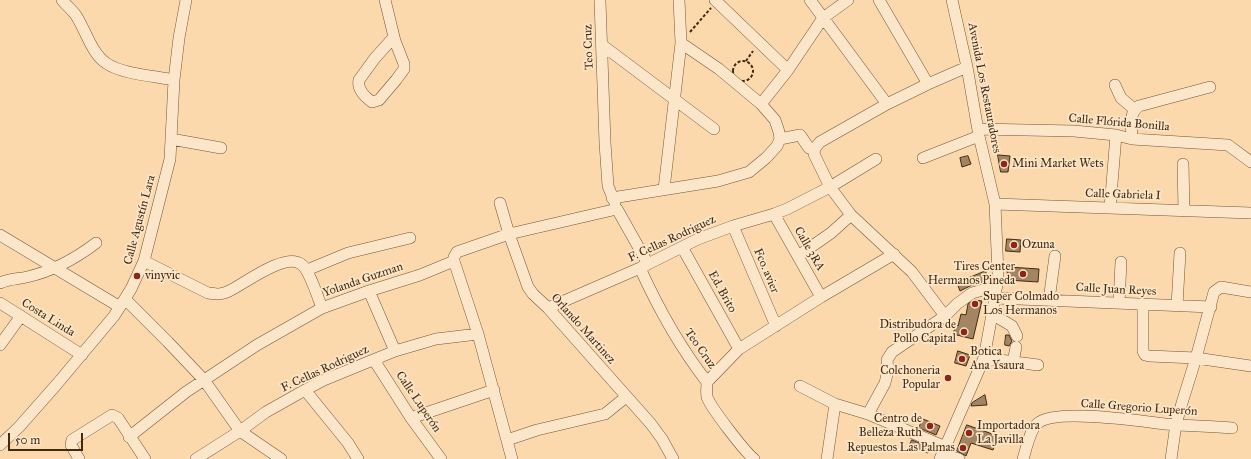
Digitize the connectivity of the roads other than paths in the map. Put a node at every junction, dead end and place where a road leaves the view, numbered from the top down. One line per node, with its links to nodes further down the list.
1 (62, 0): 17 (street)
2 (186, 0): 17 (street, Calle Agustín Lara)
3 (385, 0): 12 (street)
4 (679, 0): 13 (street)
5 (717, 0): 16 (street)
6 (810, 0): 11 (street)
7 (848, 0): 11 (street)
8 (878, 0): 18 (street)
9 (952, 0): 15 (street, Avenida Los Restauradores)
10 (600, 1): 14 (street, Teo Cruz)
11 (823, 18): 16 (street); 23 (street)
12 (394, 37): 12 (street)
13 (681, 42): 21 (street); 22 (street)
14 (602, 45): 21 (street); 39 (street, Teo Cruz)
15 (968, 67): 18 (street); 26 (street, Avenida Los Restauradores)
16 (788, 70): 22 (street)
17 (174, 80): 28 (street, Calle Agustín Lara)
18 (928, 84): 23 (street)
19 (1115, 85): 24 (street)
20 (1210, 87): 24 (street)
21 (674, 100): 25 (street); 38 (street)
22 (761, 104): 29 (street)
23 (887, 104): 32 (street)
24 (1134, 109): 30 (street)
25 (714, 129)
26 (979, 132): 27 (street, Calle Flórida Bonilla); 33 (street); 41 (street, Avenida Los Restauradores)
27 (1116, 135): 30 (street, Calle Flórida Bonilla); 42 (street)
28 (171, 139): 31 (street); 58 (street, Calle Agustín Lara)
29 (780, 139): 32 (street); 38 (street)
30 (1132, 139): 35 (street, Calle Flórida Bonilla)
31 (221, 148)
32 (815, 148): 37 (street)
33 (923, 158)
34 (876, 159): 37 (street, F. Cellas Rodriguez)
35 (1251, 162)
36 (1183, 164): 44 (street)
37 (830, 187): 46 (street, F. Cellas Rodriguez); 47 (street)
38 (664, 189): 39 (street)
39 (612, 198): 43 (street, Teo Cruz)
40 (500, 203): 49 (street, Orlando Martinez)
41 (995, 204): 42 (street, Calle Gabriela I); 65 (street, Avenida Los Restauradores)
42 (1110, 208): 44 (street, Calle Gabriela I)
43 (617, 209): 49 (street, Yolanda Guzman); 61 (street, Teo Cruz)
44 (1184, 210): 45 (street, Calle Gabriela I)
45 (1251, 212)
46 (774, 214): 48 (street, F. Cellas Rodriguez); 56 (street, Calle 3RA)
47 (851, 215): 55 (street); 56 (street)
48 (733, 226): 53 (street, F. Cellas Rodriguez); 82 (street, Fco. avier)
49 (509, 234): 59 (street, Yolanda Guzman); 78 (street, Orlando Martinez)
50 (0, 235): 62 (street)
51 (410, 238): 63 (street)
52 (96, 243): 62 (street)
53 (682, 247): 61 (street, F. Cellas Rodriguez); 85 (street, Ed. Brito)
54 (1180, 253): 75 (street)
55 (894, 254): 68 (street); 81 (street)
56 (798, 256): 68 (street, Calle 3RA)
57 (1055, 256): 70 (street)
58 (144, 261): 63 (street); 72 (street, Calle Agustín Lara)
59 (454, 261): 66 (street, Yolanda Guzman); 83 (street)
60 (1121, 262): 73 (street)
61 (644, 266): 78 (street, F. Cellas Rodriguez); 95 (street, Teo Cruz)
62 (55, 269): 64 (street); 72 (street)
63 (306, 270): 77 (street)
64 (0, 283)
65 (997, 286): 69 (street, Avenida Los Restauradores); 81 (street)
66 (369, 291): 77 (street, Yolanda Guzman); 86 (street)
67 (1251, 292): 76 (street)
68 (821, 297): 82 (street)
69 (995, 298): 70 (street, Calle Juan Reyes); 79 (street, Avenida Los Restauradores)
70 (1049, 300): 73 (street, Calle Juan Reyes)
71 (0, 303): 80 (street, Costa Linda)
72 (122, 303): 87 (street, Calle Agustín Lara); 94 (street)
73 (1119, 303): 74 (street, Calle Juan Reyes)
74 (1143, 304): 75 (street, Calle Juan Reyes); 89 (street)
75 (1177, 306): 76 (street, Calle Juan Reyes)
76 (1211, 307): 89 (street)
77 (322, 308): 94 (street, Yolanda Guzman)
78 (548, 308): 99 (street, Orlando Martinez)
79 (992, 314): 88 (street, Avenida Los Restauradores); 91 (street)
80 (21, 316): 84 (street); 87 (street, Costa Linda)
81 (945, 316): 101 (street)
82 (776, 326): 85 (street)
83 (478, 334): 86 (street, F. Cellas Rodriguez); 98 (street)
84 (0, 345)
85 (739, 350): 95 (street)
86 (395, 351): 90 (street, F. Cellas Rodriguez)
87 (82, 355): 108 (street, Calle Agustín Lara)
88 (984, 358): 91 (street); 109 (street, Avenida Los Restauradores)
89 (1196, 358): 93 (street); 103 (street)
90 (374, 360): 97 (street, F. Cellas Rodriguez); 102 (street, Calle Luperón)
91 (1014, 362): 92 (street)
92 (1038, 365)
93 (1251, 366)
94 (204, 380): 105 (street); 106 (street, Yolanda Guzman)
95 (707, 382): 110 (street, Teo Cruz)
96 (800, 386): 100 (street)
97 (305, 390): 105 (street, F. Cellas Rodriguez); 115 (street)
98 (494, 390): 102 (street); 107 (street)
99 (626, 397): 107 (street); 118 (street, Orlando Martinez)
100 (835, 404): 101 (street); 119 (street)
101 (868, 414): 109 (street)
102 (411, 418): 116 (street, Calle Luperón)
103 (1176, 424): 104 (street, Calle Gregorio Luperón); 121 (street, Calle Gregorio Luperón); 122 (street)
104 (1232, 428)
105 (240, 431): 113 (street, F. Cellas Rodriguez); 114 (street)
106 (129, 437): 111 (street); 112 (street)
107 (507, 440): 117 (street)
108 (0, 445)
109 (943, 453): 120 (street)
110 (752, 458)
111 (79, 459)
112 (144, 459)
113 (196, 459)
114 (281, 459)
115 (358, 459)
116 (441, 459)
117 (512, 459)
118 (673, 459)
119 (827, 459)
120 (959, 459)
121 (1023, 459)
122 (1171, 459)

